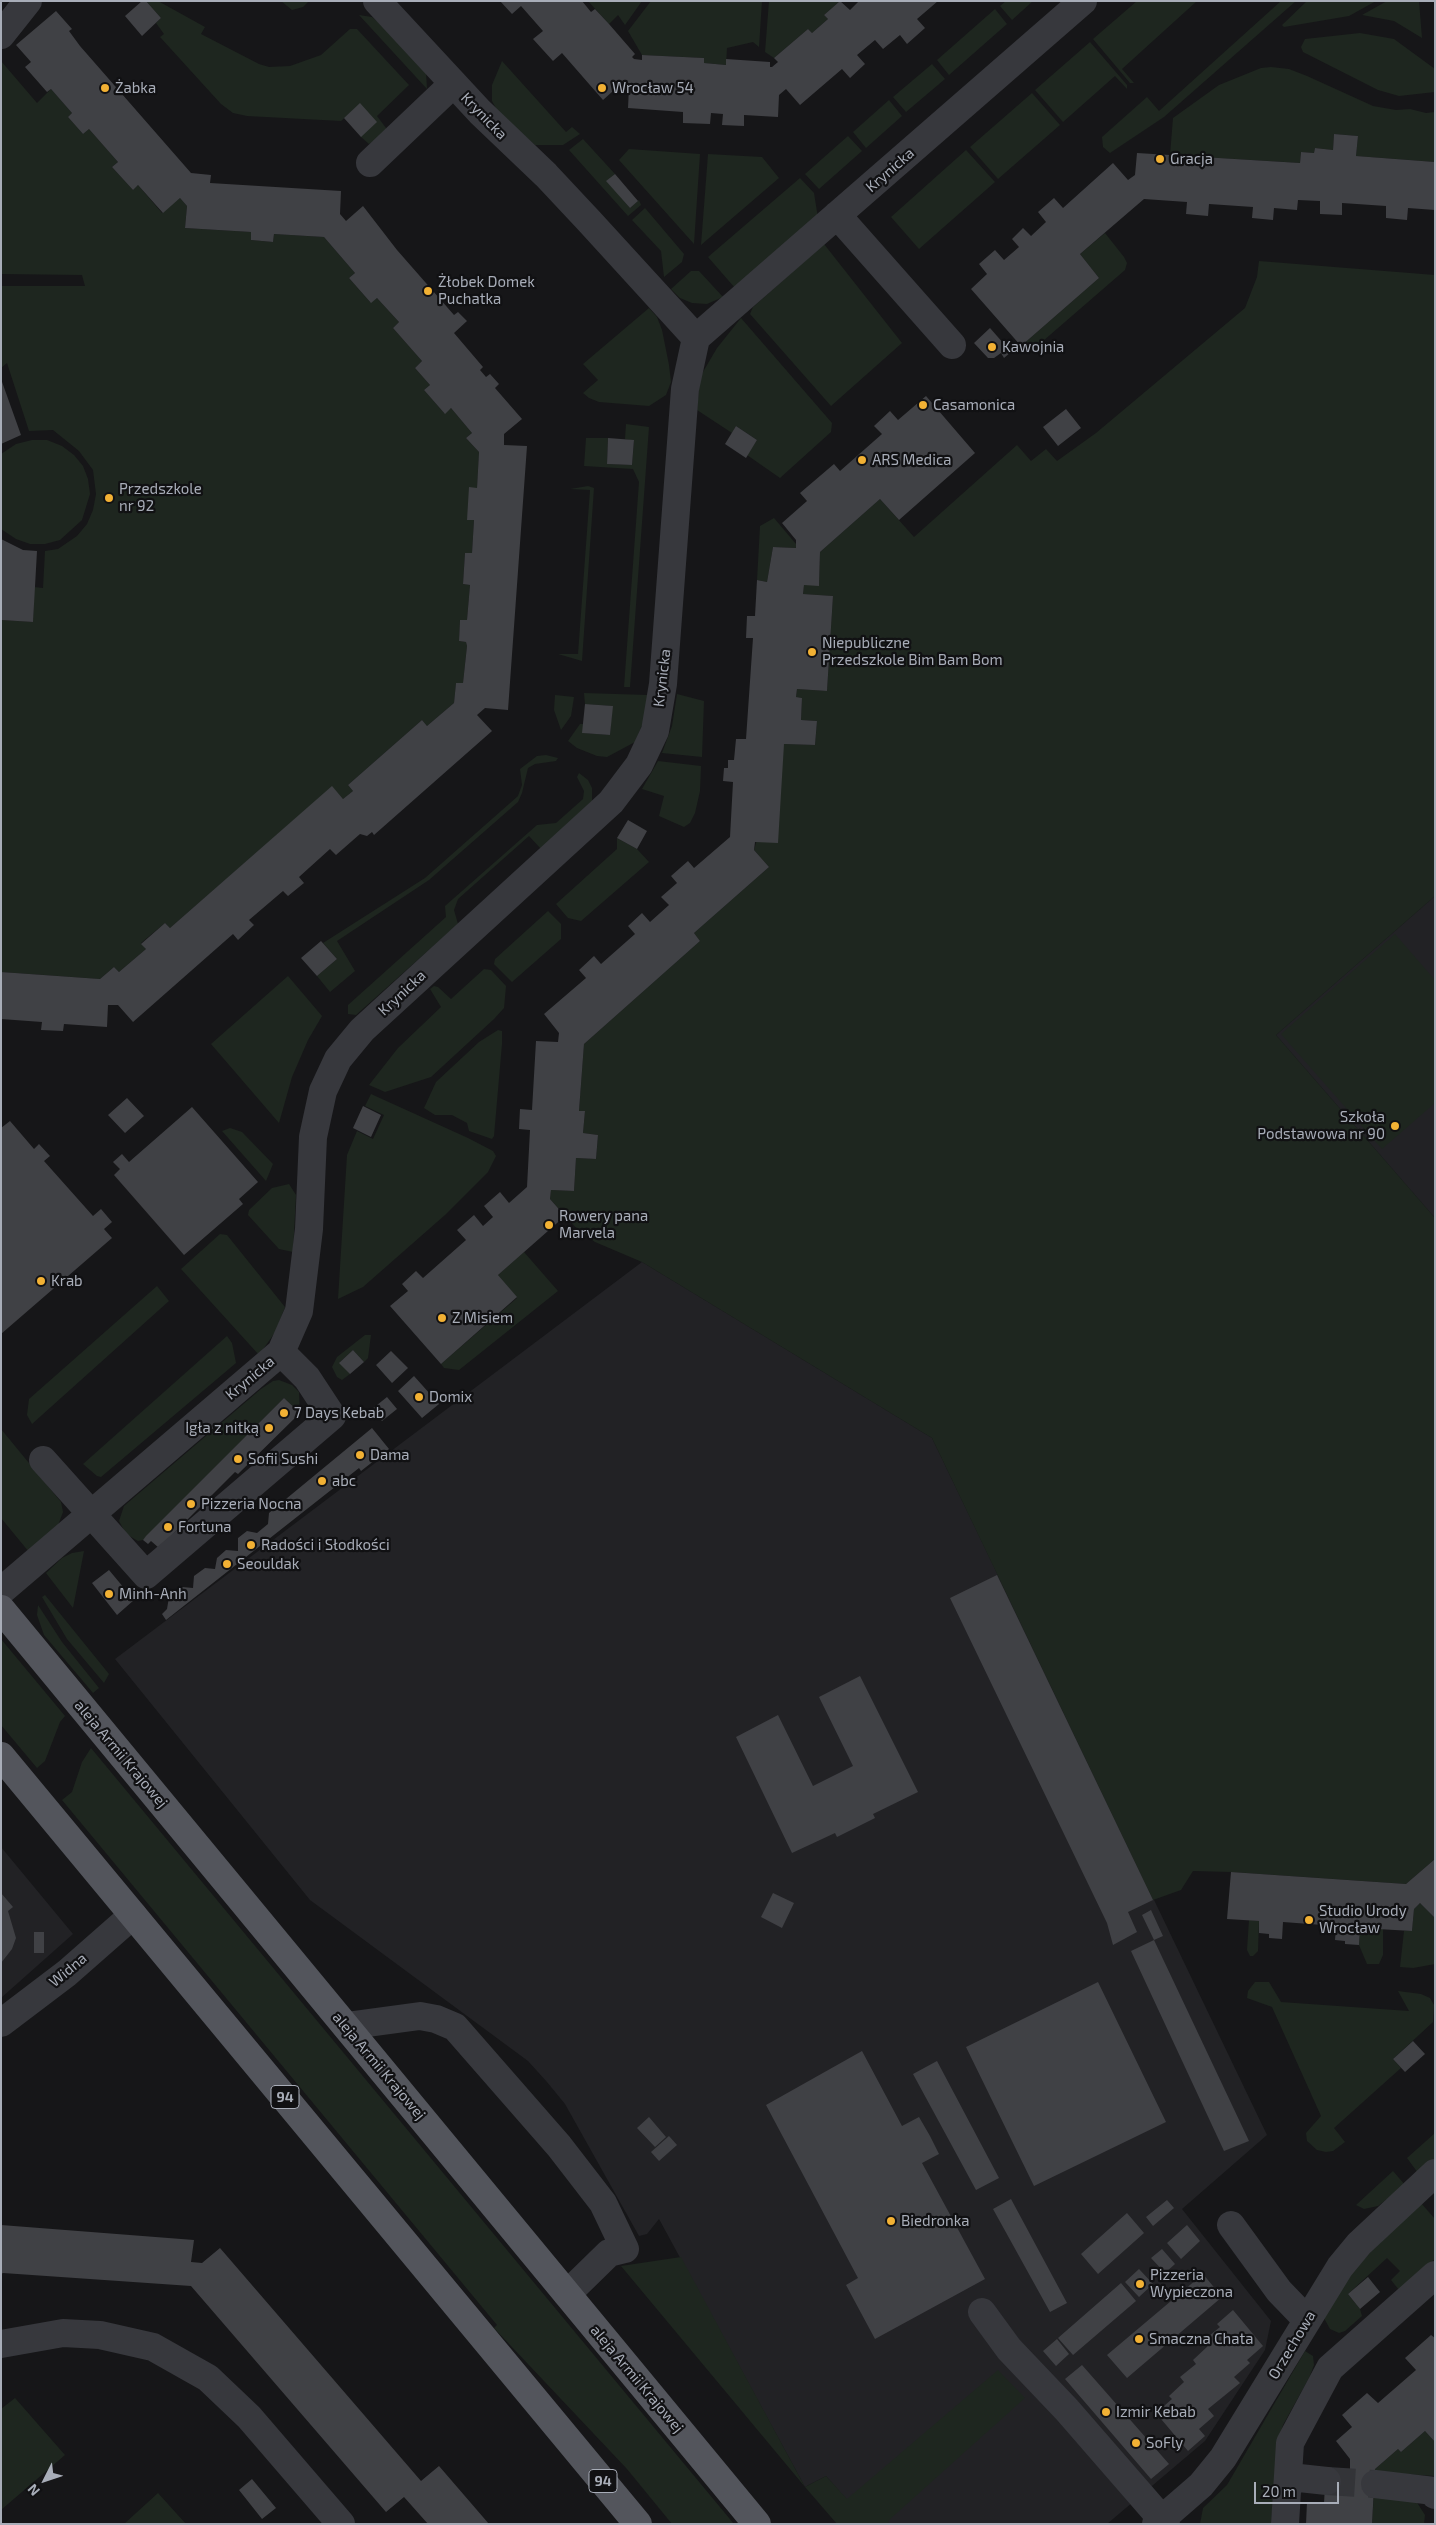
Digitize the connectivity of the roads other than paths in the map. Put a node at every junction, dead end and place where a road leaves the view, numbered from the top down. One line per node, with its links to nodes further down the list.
1 (28, 1): 4 (street)
2 (377, 1): 5 (street, Krynicka)
3 (1083, 1): 7 (street, Krynicka)
4 (1, 36)
5 (453, 84): 6 (street); 8 (street, Krynicka)
6 (370, 163)
7 (838, 215): 8 (street, Krynicka); 9 (street)
8 (696, 338): 10 (street, Krynicka)
9 (952, 345)
10 (281, 1352): 12 (street, Krynicka); 12 (street)
11 (43, 1460): 12 (street)
12 (92, 1515): 13 (street, Krynicka)
13 (1, 1591)
14 (1, 1609): 18 (main road, aleja Armii Krajowej)
15 (1, 1756): 16 (main road, 94)
16 (133, 1915): 17 (street, Widna); 32 (main road, 94)
17 (1, 2023)
18 (346, 2026): 22 (main road, aleja Armii Krajowej); 22 (street)
19 (1435, 2172): 24 (street, Orzechowa)
20 (1231, 2225): 24 (street)
21 (1435, 2275): 26 (street)
22 (567, 2294): 33 (main road, aleja Armii Krajowej)
23 (982, 2312): 30 (street)
24 (1307, 2320): 30 (street, Orzechowa)
25 (1, 2344): 31 (street)
26 (1290, 2477): 27 (street); 34 (street)
27 (1327, 2481)
28 (1375, 2484): 29 (street)
29 (1435, 2495)
30 (1161, 2522)
31 (341, 2524)
32 (638, 2524)
33 (757, 2524)
34 (1285, 2524)

